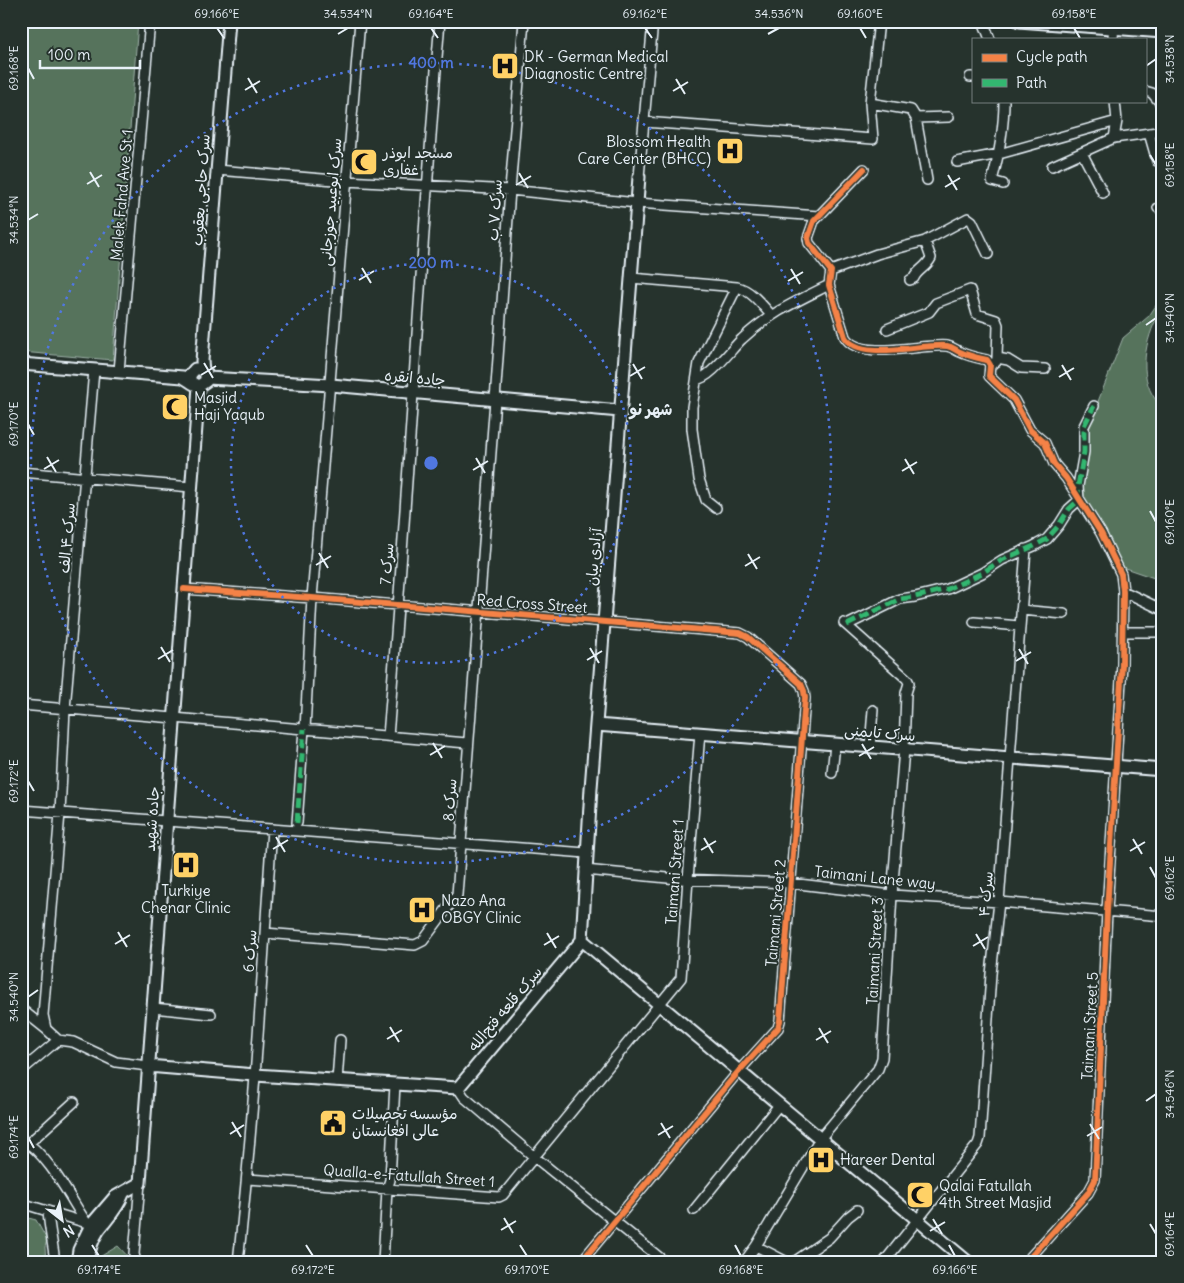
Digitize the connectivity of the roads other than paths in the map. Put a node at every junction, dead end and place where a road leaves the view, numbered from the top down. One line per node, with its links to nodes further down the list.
1 (150, 21): 53 (street, Malek Fahd Ave St 1)
2 (229, 21): 29 (main road, سرک حاجی یعقوب)
3 (360, 21): 32 (street, سرک ابوعبید جوزجانی)
4 (440, 21): 33 (street)
5 (524, 21): 35 (street, سرک ۷ ب)
6 (653, 21): 21 (street)
7 (879, 21): 16 (street)
8 (984, 21): 12 (street)
9 (1020, 21): 10 (main road)
10 (1113, 29): 11 (main road)
11 (1163, 32)
12 (990, 38)
13 (1146, 91): 17 (street)
14 (1004, 102): 24 (street)
15 (1115, 102): 20 (street)
16 (870, 103): 19 (street); 21 (street)
17 (1163, 106)
18 (949, 117): 19 (street)
19 (916, 118): 31 (street)
20 (1116, 121): 22 (street); 24 (street)
21 (644, 122): 30 (street)
22 (1114, 138): 23 (street); 26 (street)
23 (1082, 153): 27 (street); 36 (street)
24 (999, 154): 25 (street); 34 (street)
25 (957, 162)
26 (1157, 162)
27 (1052, 166)
28 (864, 168): 38 (street)
29 (217, 170): 32 (street); 54 (main road, سرک حاجی یعقوب)
30 (639, 177): 37 (main road, آزادی بیان)
31 (927, 180)
32 (346, 181): 33 (street); 56 (street, سرک ابوعبید جوزجانی)
33 (426, 184): 35 (street); 57 (street)
34 (1003, 184)
35 (510, 190): 37 (street); 58 (street, سرک ۷ ب)
36 (1103, 193)
37 (637, 203): 38 (street); 42 (main road, آزادی بیان)
38 (819, 216): 41 (street)
39 (925, 241): 40 (street); 41 (street); 43 (street)
40 (988, 254)
41 (830, 271): 44 (street)
42 (631, 278): 45 (street); 60 (main road, آزادی بیان)
43 (910, 280)
44 (829, 284): 46 (street); 50 (street)
45 (737, 287): 46 (street); 55 (street)
46 (771, 314): 55 (street)
47 (887, 330): 48 (street)
48 (997, 358): 50 (street); 51 (street)
49 (21, 364): 52 (main road, جاده انقره)
50 (990, 365): 64 (street, Taimani Street 5)
51 (1045, 369)
52 (94, 370): 53 (main road, جاده انقره); 62 (street, سرک ۴ الف)
53 (119, 371): 54 (main road, جاده انقره)
54 (200, 375): 56 (main road, جاده انقره); 63 (main road, جاده شهید)
55 (697, 379): 65 (street)
56 (331, 385): 57 (main road, جاده انقره); 69 (street, سرک ابوعبید جوزجانی)
57 (412, 393): 58 (main road, جاده انقره); 70 (street, سرک 7)
58 (495, 400): 60 (main road, جاده انقره); 73 (street, سرک 8)
59 (1094, 406): 64 (street)
60 (620, 411): 75 (main road, آزادی بیان)
61 (21, 472): 62 (street)
62 (86, 477): 63 (street); 81 (street, سرک ۴ الف)
63 (192, 487): 67 (main road, جاده شهید)
64 (1079, 500): 66 (street); 68 (street, Taimani Street 5)
65 (716, 508)
66 (1026, 549): 71 (street, سرک ۴); 92 (street, Taimani Street 3)
67 (184, 589): 69 (street, Red Cross Street); 83 (main road, جاده شهید)
68 (1124, 591): 72 (street); 78 (street, Taimani Street 5)
69 (312, 598): 70 (street, Red Cross Street); 85 (street, سرک ابوعبید جوزجانی)
70 (398, 606): 73 (street, Red Cross Street); 87 (street, سرک 7)
71 (1021, 610): 74 (street); 77 (street, سرک ۴)
72 (1163, 610)
73 (478, 613): 75 (street, Red Cross Street); 89 (street, سرک 8)
74 (1064, 614)
75 (604, 622): 84 (main road, آزادی بیان); 88 (street, Red Cross Street)
76 (974, 622): 77 (street)
77 (1019, 626): 93 (street, سرک ۴)
78 (1122, 632): 79 (street); 94 (street, Taimani Street 5)
79 (1163, 632)
80 (21, 705): 81 (street)
81 (65, 708): 83 (street); 98 (street, سرک ۴ الف)
82 (874, 710): 91 (street)
83 (174, 718): 85 (street); 99 (main road, جاده شهید)
84 (596, 725): 86 (main road, سرک تایمنی); 103 (main road, آزادی بیان)
85 (304, 729): 87 (street); 100 (street)
86 (700, 733): 88 (main road, سرک تایمنی); 105 (street, Taimani Street 1)
87 (388, 736): 89 (street)
88 (801, 741): 90 (main road, سرک تایمنی); 106 (street, Taimani Street 2)
89 (467, 743): 102 (street, سرک 8)
90 (835, 744): 91 (main road, سرک تایمنی); 96 (street)
91 (870, 747): 92 (main road, سرک تایمنی)
92 (904, 749): 93 (main road, سرک تایمنی); 107 (street, Taimani Street 3)
93 (1009, 759): 94 (main road, سرک تایمنی); 108 (street, سرک ۴)
94 (1116, 766): 95 (main road, سرک تایمنی); 109 (street, Taimani Street 5)
95 (1163, 770)
96 (832, 773)
97 (21, 810): 98 (street)
98 (60, 813): 99 (street); 117 (street, سرک ۴ الف)
99 (167, 821): 101 (street); 114 (main road, جاده شهید)
100 (297, 823)
101 (272, 829): 102 (street); 111 (street, سرک 6)
102 (461, 844): 103 (street); 111 (street, سرک 8)
103 (586, 853): 104 (main road, آزادی بیان)
104 (585, 870): 105 (street, Taimani Lane way); 112 (main road, آزادی بیان)
105 (688, 879): 106 (street, Taimani Lane way); 113 (street, Taimani Street 1)
106 (790, 883): 107 (street, Taimani Lane way); 122 (street, Taimani Street 2)
107 (892, 896): 108 (street, Taimani Lane way); 129 (street, Taimani Street 3)
108 (1000, 902): 109 (street, Taimani Lane way); 141 (street, سرک ۴)
109 (1107, 911): 110 (street, Taimani Lane way); 157 (street, Taimani Street 5)
110 (1163, 916)
111 (265, 933): 123 (street, سرک 6)
112 (582, 940): 113 (main road); 126 (main road, سرک قلعه فتح‌الله)
113 (660, 1006): 122 (main road); 131 (street, Qualla-e-Fatullah Street 1)
114 (152, 1008): 116 (street); 120 (main road, جاده شهید)
115 (21, 1009): 117 (street)
116 (211, 1014)
117 (46, 1029): 118 (street)
118 (58, 1040): 120 (street); 121 (street)
119 (340, 1040): 124 (street)
120 (148, 1066): 123 (main road); 133 (main road, جاده شهید)
121 (21, 1071)
122 (739, 1071): 128 (main road); 140 (street, Taimani Street 2)
123 (255, 1075): 124 (main road); 132 (street, سرک 6)
124 (337, 1081): 125 (main road)
125 (395, 1084): 126 (main road); 134 (street)
126 (458, 1088): 131 (street)
127 (74, 1102): 130 (street)
128 (779, 1105): 129 (main road); 137 (street)
129 (820, 1139): 141 (main road); 143 (street, Taimani Street 3)
130 (25, 1141): 142 (street)
131 (535, 1158): 134 (street, Qualla-e-Fatullah Street 1); 140 (street)
132 (247, 1179): 134 (street, Qualla-e-Fatullah Street 1); 148 (street, سرک 6)
133 (140, 1183): 135 (main road); 144 (street, جاده شهید)
134 (387, 1189): 149 (street)
135 (123, 1194): 142 (main road); 147 (main road)
136 (21, 1204): 139 (street)
137 (694, 1210)
138 (857, 1210): 154 (street)
139 (48, 1211): 142 (street); 145 (street)
140 (614, 1220): 150 (street, Taimani Street 2); 151 (street)
141 (918, 1220): 155 (street, سرک ۴); 156 (main road)
142 (88, 1224): 146 (main road)
143 (756, 1246): 152 (street, Taimani Street 3); 153 (street)
144 (135, 1258)
145 (54, 1262)
146 (77, 1262)
147 (86, 1262)
148 (238, 1262)
149 (383, 1262)
150 (581, 1262)
151 (666, 1262)
152 (744, 1262)
153 (787, 1262)
154 (794, 1262)
155 (884, 1262)
156 (968, 1262)
157 (1026, 1262)

